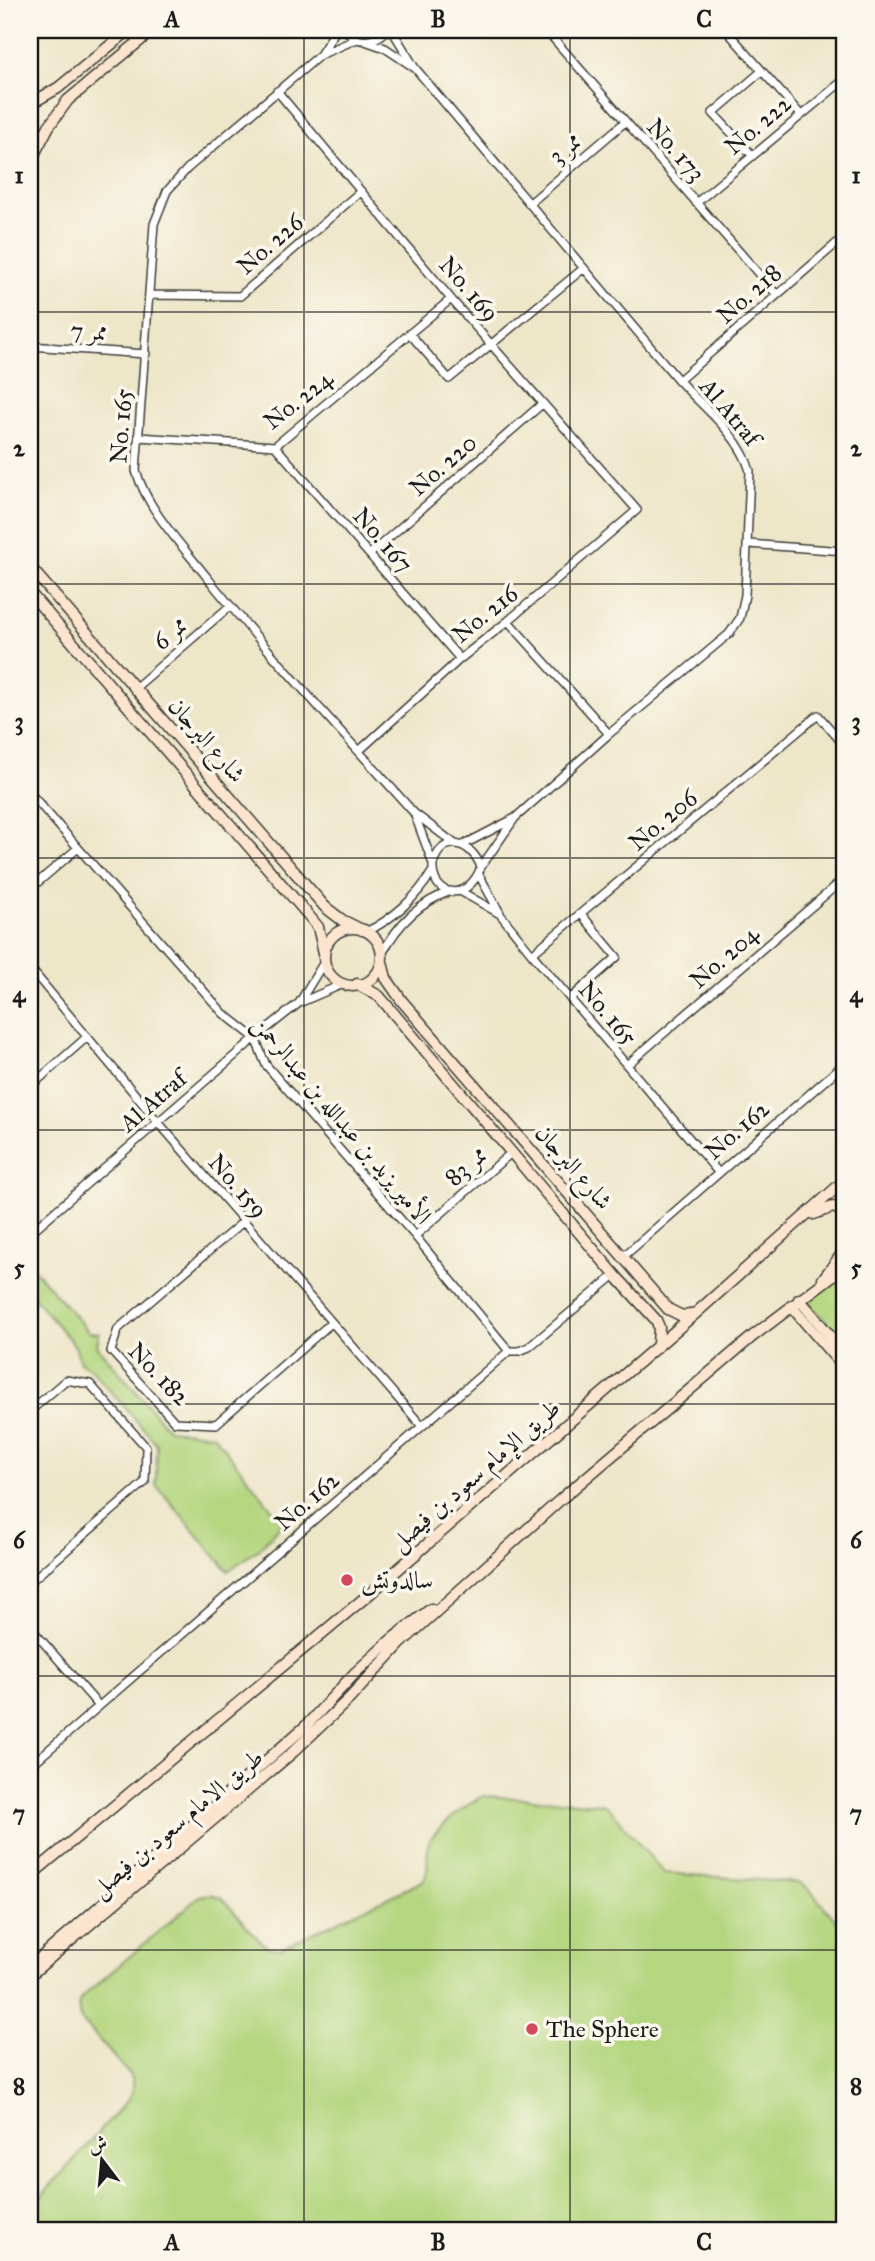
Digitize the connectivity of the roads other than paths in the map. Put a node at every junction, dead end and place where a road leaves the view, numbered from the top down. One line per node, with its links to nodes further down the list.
1 (129, 30): 14 (main road)
2 (153, 30): 18 (main road)
3 (336, 30): 9 (street)
4 (345, 30): 8 (street)
5 (390, 30): 8 (street); 10 (street)
6 (726, 30): 11 (street)
7 (549, 31): 16 (street, No. 173)
8 (361, 40): 9 (street); 10 (street)
9 (320, 55): 13 (street, No. 165)
10 (415, 68): 21 (street, Al Atraf)
11 (762, 71): 15 (street); 17 (street)
12 (845, 79): 15 (street, No. 222)
13 (278, 90): 19 (street, No. 169); 24 (street, No. 165)
14 (30, 104)
15 (801, 115): 17 (street, No. 222)
16 (625, 122): 20 (street, No. 173); 21 (street, ممر 3)
17 (752, 155): 20 (street, No. 222)
18 (30, 162)
19 (361, 191): 24 (street, No. 226); 26 (street, No. 169)
20 (696, 202): 25 (street, No. 173)
21 (529, 204): 23 (street, Al Atraf)
22 (845, 236): 25 (street, No. 218)
23 (584, 268): 28 (street); 31 (street, Al Atraf)
24 (150, 295): 30 (street, No. 165)
25 (777, 295): 31 (street, No. 218)
26 (451, 299): 27 (street, No. 224); 28 (street, No. 169)
27 (410, 334): 28 (street); 34 (street, No. 224)
28 (491, 343): 32 (street, No. 169)
29 (30, 346): 30 (street, ممر 7)
30 (146, 354): 33 (street, No. 165)
31 (678, 381): 36 (street, Al Atraf)
32 (542, 404): 35 (street, No. 169); 38 (street, No. 220)
33 (139, 437): 34 (street, No. 224); 41 (street, No. 165)
34 (275, 446): 38 (street, No. 167)
35 (637, 510): 42 (street, No. 216)
36 (748, 544): 37 (street); 45 (street, Al Atraf)
37 (845, 551)
38 (370, 554): 43 (street, No. 167)
39 (30, 567): 44 (main road, شارع البرجان)
40 (30, 593): 63 (main road, شارع البرجان)
41 (230, 606): 44 (street, ممر 6); 47 (street, No. 165)
42 (508, 621): 43 (street, No. 216); 45 (street)
43 (460, 659): 47 (street, No. 216)
44 (135, 688): 61 (main road, شارع البرجان)
45 (609, 734): 50 (street, Al Atraf)
46 (845, 746): 60 (street, No. 206)
47 (359, 751): 49 (street, No. 165)
48 (30, 793): 52 (street, الأمير يزيد بن عبدالله بن عبدالرحمن)
49 (414, 813): 51 (street); 53 (street)
50 (516, 818): 51 (street, Al Atraf); 54 (street, Al Atraf)
51 (459, 845): 53 (street); 54 (street)
52 (78, 848): 56 (street); 71 (street, الأمير يزيد بن عبدالله بن عبدالرحمن)
53 (432, 868): 57 (street); 61 (street)
54 (480, 871): 58 (street); 59 (street)
55 (845, 878): 73 (street, No. 204)
56 (30, 890)
57 (451, 891): 58 (street); 64 (street)
58 (460, 891): 59 (street, No. 165)
59 (500, 914): 62 (street, No. 165)
60 (581, 914): 62 (street, No. 206); 68 (street)
61 (364, 931): 63 (main road); 64 (main road, شارع البرجان)
62 (532, 954): 68 (street, No. 165)
63 (324, 958): 66 (main road, شارع البرجان); 69 (street)
64 (382, 958): 67 (main road); 85 (main road, شارع البرجان)
65 (30, 968): 70 (street, No. 159)
66 (344, 984): 67 (main road); 69 (street)
67 (357, 984): 76 (main road, شارع البرجان)
68 (570, 999): 73 (street, No. 165)
69 (299, 1003): 71 (street, Al Atraf)
70 (87, 1037): 74 (street); 75 (street, No. 159)
71 (255, 1038): 75 (street, Al Atraf); 83 (street, الأمير يزيد بن عبدالله بن عبدالرحمن)
72 (845, 1063): 77 (street, No. 162)
73 (628, 1064): 77 (street, No. 165)
74 (30, 1087)
75 (158, 1122): 81 (street, No. 159); 82 (street, Al Atraf)
76 (511, 1153): 83 (street, ممر 83); 87 (main road, شارع البرجان)
77 (718, 1172): 85 (street, No. 162)
78 (845, 1180): 80 (main road, طريق الإمام سعود بن فيصل)
79 (845, 1212): 80 (main road)
80 (801, 1220): 90 (main road, طريق الإمام سعود بن فيصل)
81 (244, 1221): 91 (street, No. 159); 91 (street, No. 182)
82 (31, 1232)
83 (415, 1236): 93 (street, الأمير يزيد بن عبدالله بن عبدالرحمن)
84 (845, 1250): 88 (main road)
85 (624, 1256): 90 (main road, شارع البرجان)
86 (845, 1266): 88 (main road)
87 (615, 1275): 92 (main road, شارع البرجان); 93 (street, No. 162)
88 (818, 1285): 89 (main road)
89 (795, 1303): 94 (main road); 95 (main road); 99 (main road)
90 (695, 1313): 92 (main road, طريق الإمام سعود بن فيصل)
91 (331, 1324): 97 (street, No. 159)
92 (659, 1344): 103 (main road, طريق الإمام سعود بن فيصل)
93 (509, 1351): 97 (street, No. 162)
94 (845, 1354)
95 (845, 1369)
96 (30, 1411): 98 (street)
97 (421, 1425): 101 (street, No. 162)
98 (30, 1582)
99 (462, 1587): 104 (main road); 105 (main road, طريق الامام سعود بن فيصل)
100 (30, 1627): 101 (street)
101 (98, 1705): 102 (street, No. 162)
102 (30, 1766)
103 (30, 1876)
104 (30, 1967)
105 (30, 1975)

